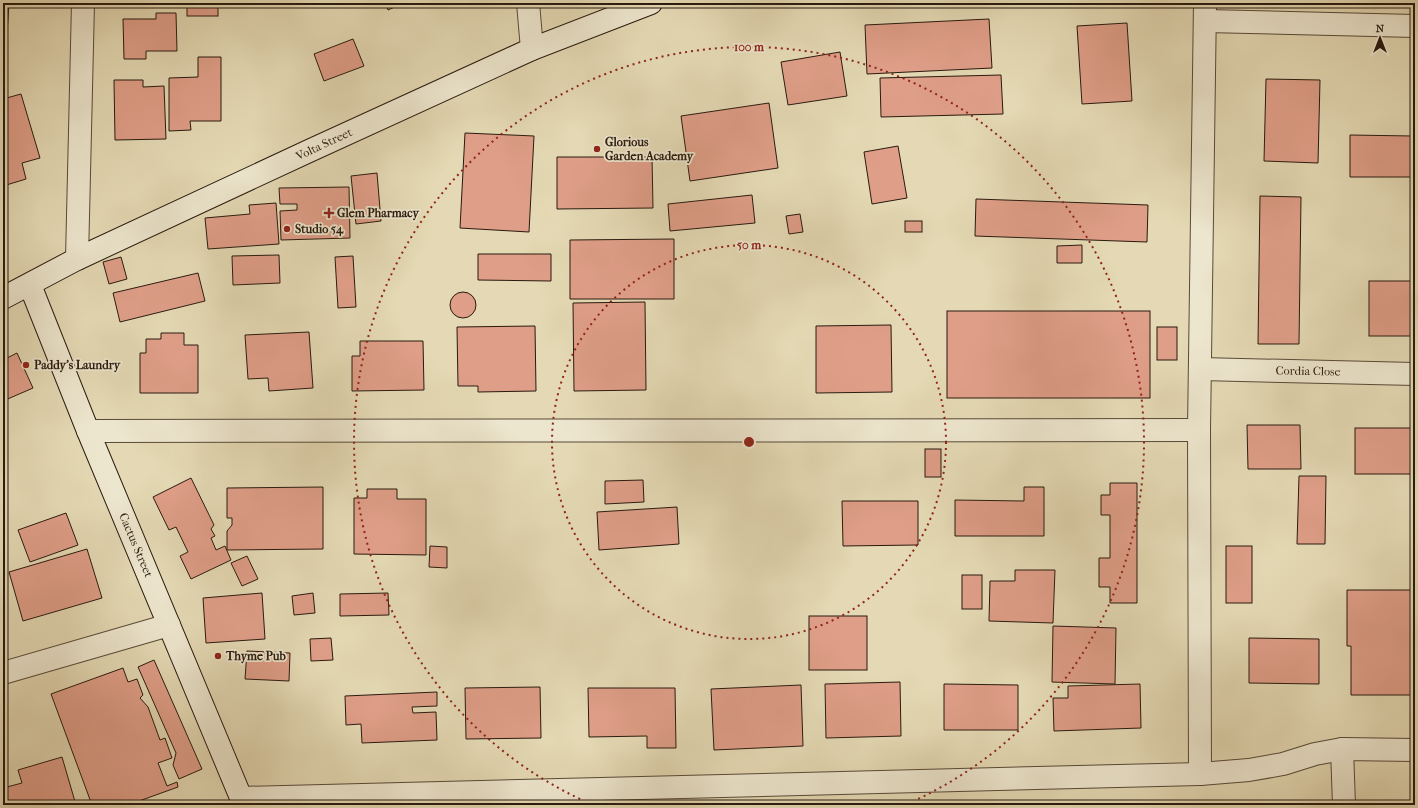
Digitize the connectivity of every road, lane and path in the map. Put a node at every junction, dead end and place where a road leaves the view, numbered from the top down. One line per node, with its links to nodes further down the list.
1 (83, 3): 7 (street)
2 (528, 3): 6 (street)
3 (651, 3): 6 (street, Volta Street)
4 (1205, 12): 5 (street); 10 (street)
5 (1415, 26)
6 (532, 49): 7 (street, Volta Street)
7 (77, 260): 8 (street, Volta Street)
8 (30, 285): 9 (street, Volta Street); 13 (street, Cactus Street)
9 (3, 298)
10 (1200, 369): 11 (street, Cordia Close); 12 (street)
11 (1415, 374)
12 (1199, 430): 13 (street); 18 (street)
13 (88, 431): 14 (street, Cactus Street)
14 (169, 625): 15 (street); 19 (street, Cactus Street)
15 (3, 672)
16 (1342, 749): 17 (street); 18 (street); 20 (street)
17 (1415, 750)
18 (1200, 774): 19 (street)
19 (243, 802)
20 (1344, 805)

